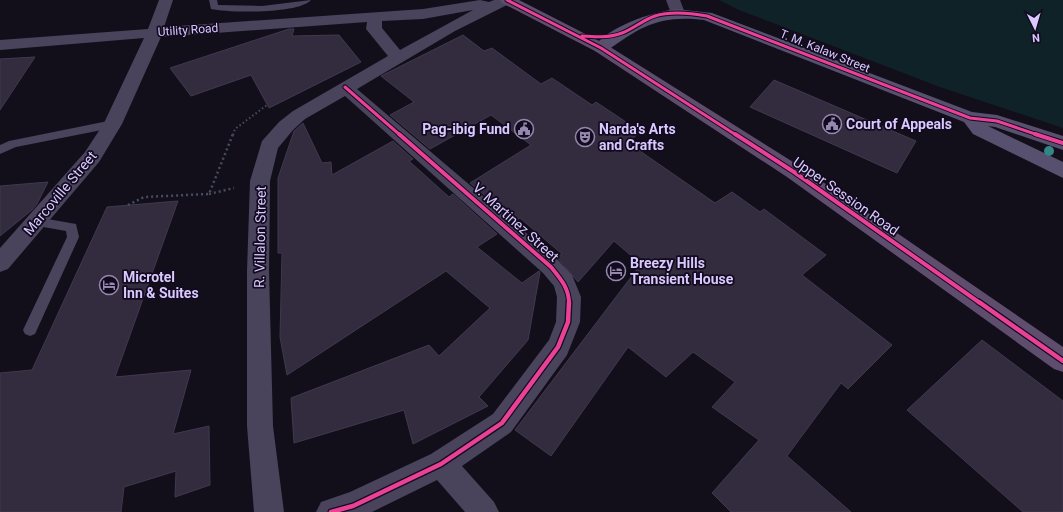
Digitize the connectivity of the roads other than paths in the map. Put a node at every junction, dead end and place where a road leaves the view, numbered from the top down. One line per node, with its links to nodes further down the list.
1 (166, 0): 8 (street, Marcoville Street)
2 (213, 0): 3 (lane)
3 (307, 0)
4 (388, 0): 7 (street)
5 (506, 0): 7 (street, Utility Road); 10 (main road, Upper Session Road); 13 (street, R. Villalon Street)
6 (675, 6): 9 (main road, T. M. Kalaw Street); 15 (main road, T. M. Kalaw Street)
7 (376, 18): 8 (street, Utility Road); 13 (street)
8 (155, 32): 11 (street, Utility Road); 16 (street, Marcoville Street)
9 (621, 34): 10 (main road, T. M. Kalaw Street); 12 (main road, T. M. Kalaw Street)
10 (580, 36): 12 (main road, Upper Session Road)
11 (0, 45)
12 (601, 48): 23 (main road, Upper Session Road)
13 (397, 57): 14 (street, R. Villalon Street)
14 (346, 87): 24 (street, V. Martinez Street); 25 (street, R. Villalon Street)
15 (970, 118): 17 (main road, T. M. Kalaw Street); 19 (main road, T. M. Kalaw Street)
16 (113, 124): 18 (lane); 20 (street, Marcoville Street)
17 (1063, 143)
18 (0, 150)
19 (1063, 171)
20 (36, 222): 21 (street, Marcoville Street); 22 (lane)
21 (0, 263)
22 (30, 330)
23 (1063, 361)
24 (441, 464): 26 (street, V. Martinez Street); 27 (street)
25 (269, 512)
26 (331, 512)
27 (484, 512)

